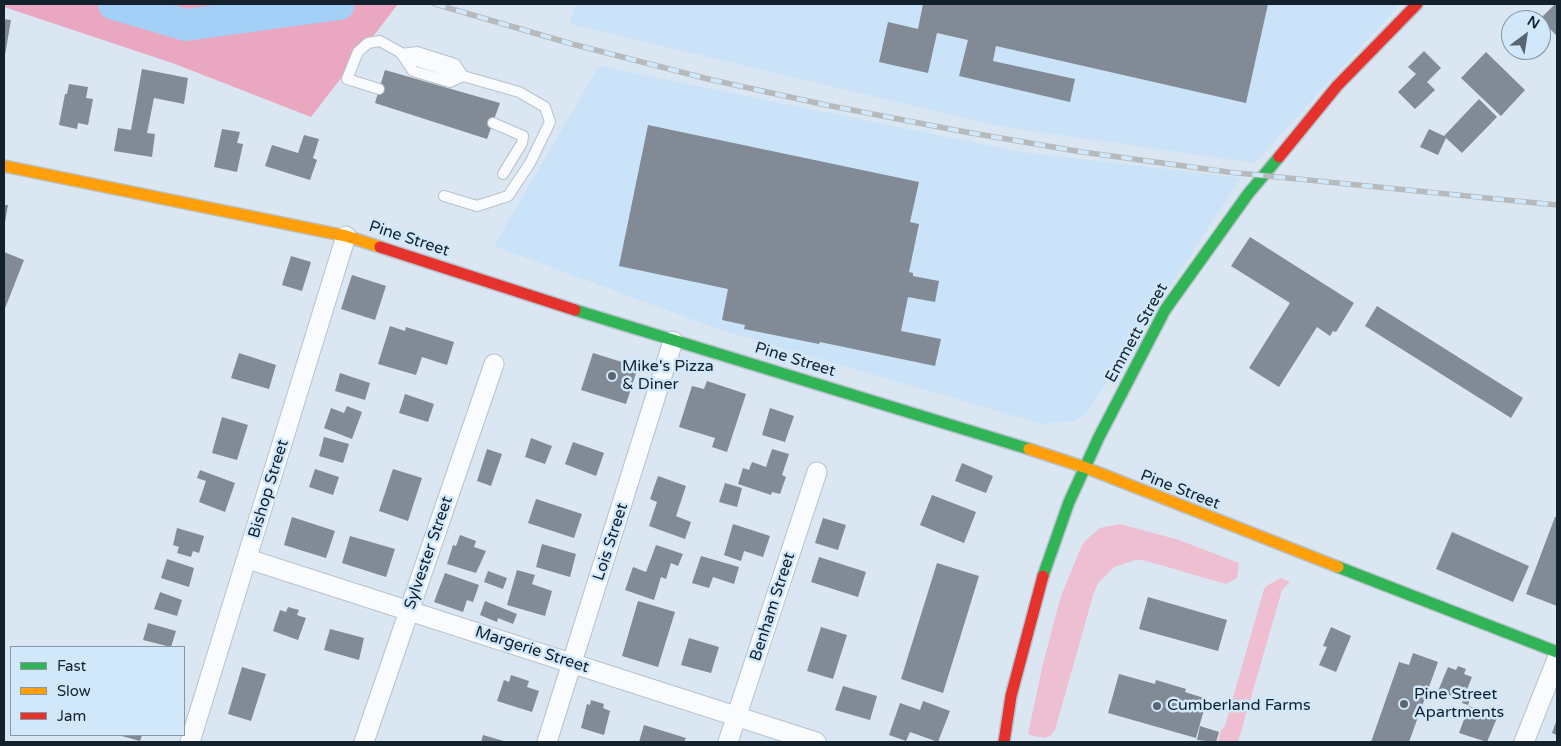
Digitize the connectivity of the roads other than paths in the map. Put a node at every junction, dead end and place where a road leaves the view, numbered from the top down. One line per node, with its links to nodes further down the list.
1 (1417, 4): 12 (main road, Emmett Street)
2 (401, 54): 3 (lane); 3 (lane); 4 (lane)
3 (463, 76): 8 (lane)
4 (379, 89)
5 (493, 122): 7 (lane)
6 (4, 166): 9 (main road, Pine Street)
7 (503, 174)
8 (444, 196)
9 (346, 236): 10 (main road, Pine Street); 14 (street, Bishop Street)
10 (673, 341): 12 (main road, Pine Street); 18 (street, Lois Street)
11 (494, 364): 15 (street, Sylvester Street)
12 (1084, 468): 16 (main road, Pine Street); 25 (main road, Emmett Street)
13 (818, 472): 19 (street, Benham Street)
14 (248, 559): 15 (street, Margerie Street); 20 (street, Bishop Street)
15 (410, 610): 18 (street, Margerie Street); 21 (street, Sylvester Street)
16 (1557, 652)
17 (1557, 659): 26 (street)
18 (573, 663): 19 (street, Margerie Street); 22 (street, Lois Street)
19 (737, 715): 23 (street, Benham Street); 24 (street, Margerie Street)
20 (190, 742)
21 (364, 742)
22 (548, 742)
23 (728, 742)
24 (816, 742)
25 (1004, 742)
26 (1524, 742)

